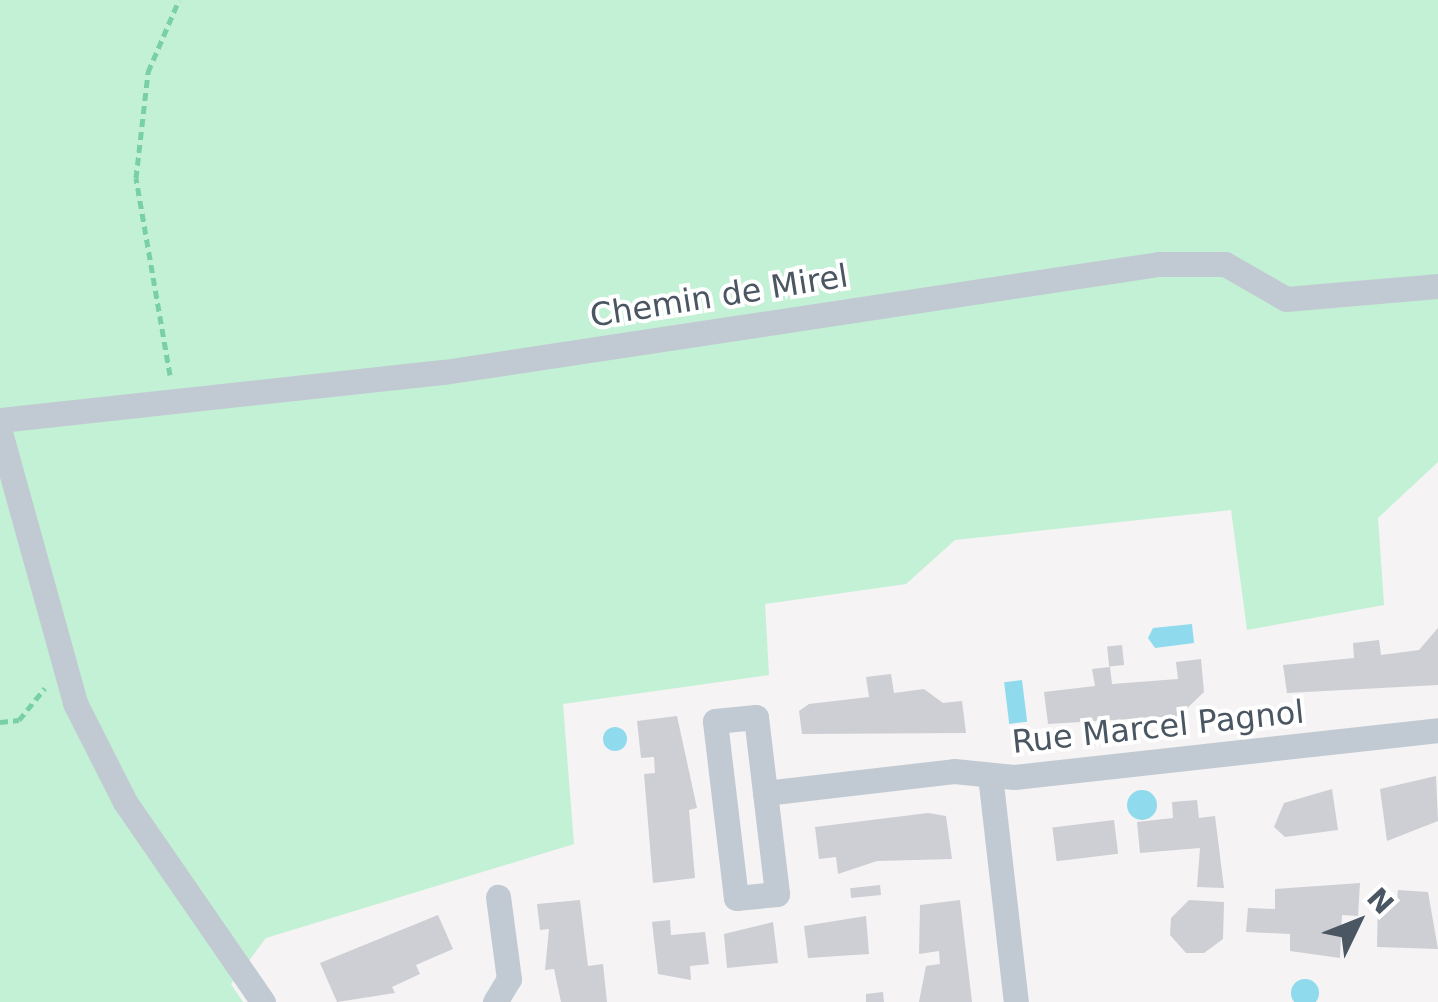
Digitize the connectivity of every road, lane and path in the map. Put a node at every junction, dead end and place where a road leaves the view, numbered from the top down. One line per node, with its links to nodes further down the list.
1 (180, 0): 3 (path)
2 (1438, 286): 3 (street, Chemin de Mirel)
3 (174, 398): 4 (street, Chemin de Mirel)
4 (0, 420)
5 (0, 432): 6 (street)
6 (63, 666): 7 (path); 12 (street)
7 (0, 722)
8 (1438, 730): 9 (street, Rue Marcel Pagnol)
9 (990, 775): 10 (street, Rue Marcel Pagnol); 14 (street)
10 (765, 792): 10 (street)
11 (498, 898): 13 (street)
12 (263, 1002)
13 (495, 1002)
14 (1016, 1002)

